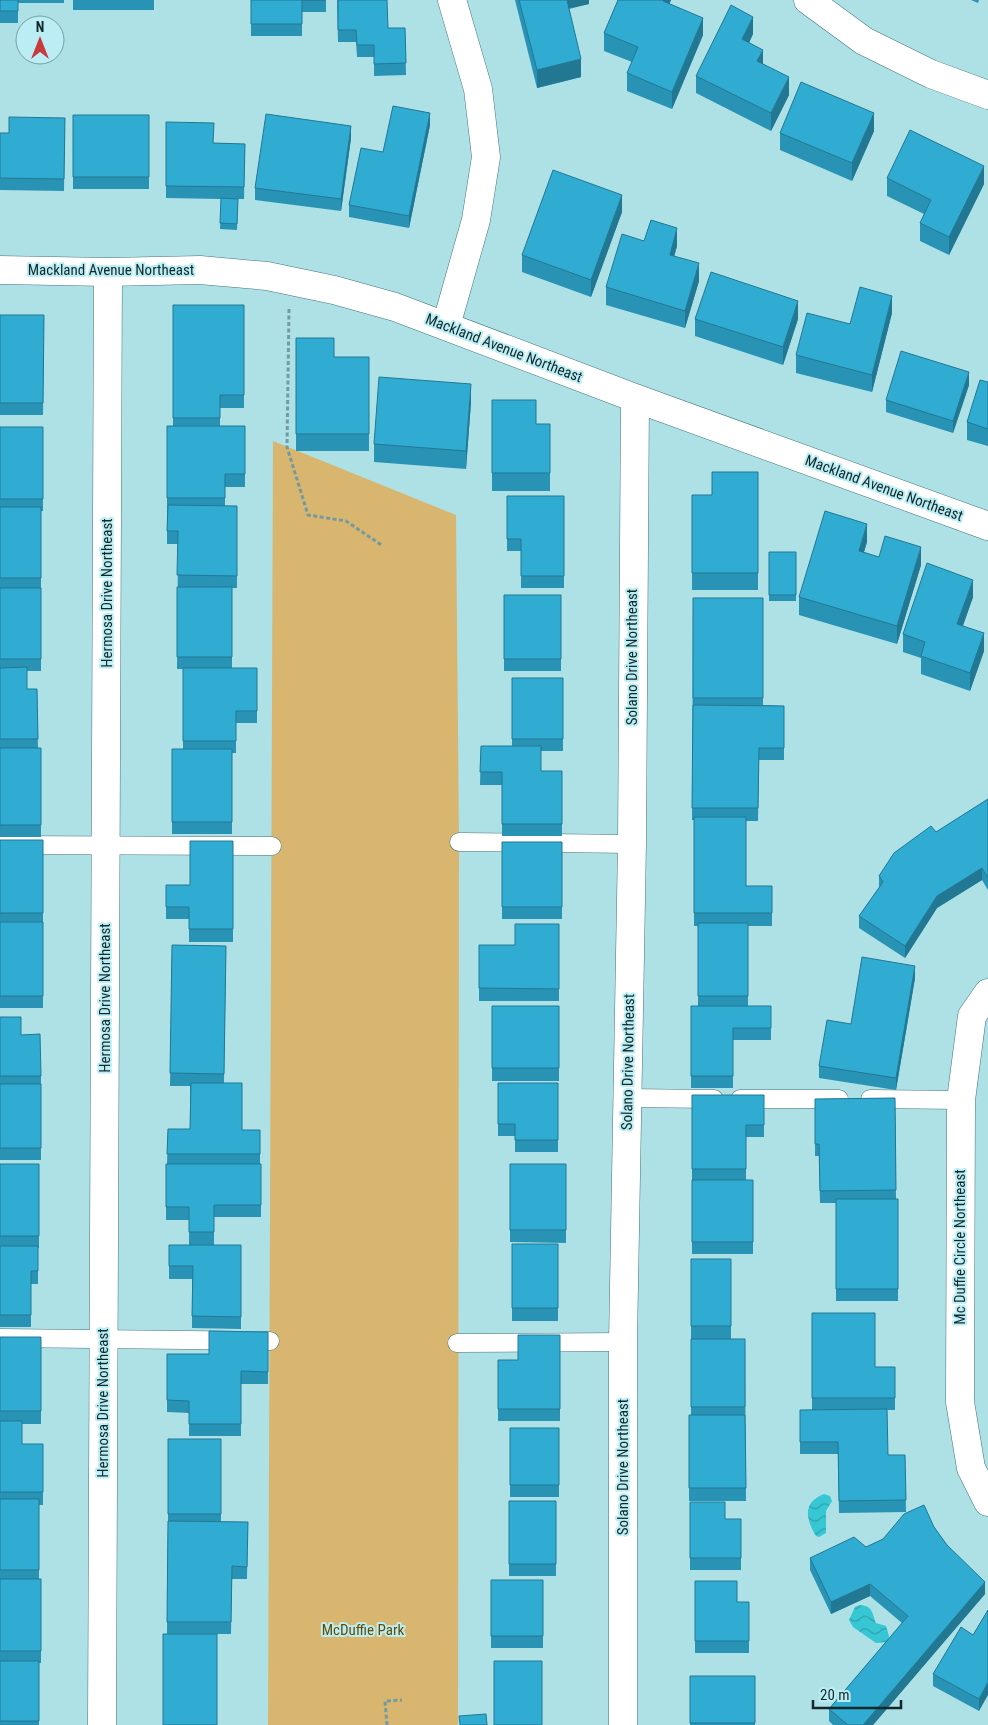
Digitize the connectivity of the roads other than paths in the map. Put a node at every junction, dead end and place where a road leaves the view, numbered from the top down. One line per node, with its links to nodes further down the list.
1 (452, 0): 6 (street)
2 (808, 0): 3 (street)
3 (988, 95)
4 (0, 270): 5 (street, Mackland Avenue Northeast)
5 (108, 272): 6 (street, Mackland Avenue Northeast); 12 (street, Hermosa Drive Northeast)
6 (446, 326): 7 (street, Mackland Avenue Northeast)
7 (635, 398): 8 (street, Mackland Avenue Northeast); 10 (street, Solano Drive Northeast)
8 (988, 526)
9 (459, 842): 10 (lane)
10 (632, 844): 15 (street, Solano Drive Northeast)
11 (0, 845): 12 (lane)
12 (106, 846): 13 (lane); 18 (street, Hermosa Drive Northeast)
13 (272, 846)
14 (988, 993): 16 (street, Mc Duffie Circle Northeast)
15 (627, 1098): 16 (lane); 20 (street, Solano Drive Northeast)
16 (961, 1100): 22 (street, Mc Duffie Circle Northeast)
17 (0, 1338): 18 (lane)
18 (104, 1338): 19 (lane); 23 (street, Hermosa Drive Northeast)
19 (270, 1341)
20 (623, 1342): 21 (lane); 24 (street, Solano Drive Northeast)
21 (457, 1343)
22 (988, 1502)
23 (102, 1725)
24 (624, 1725)

